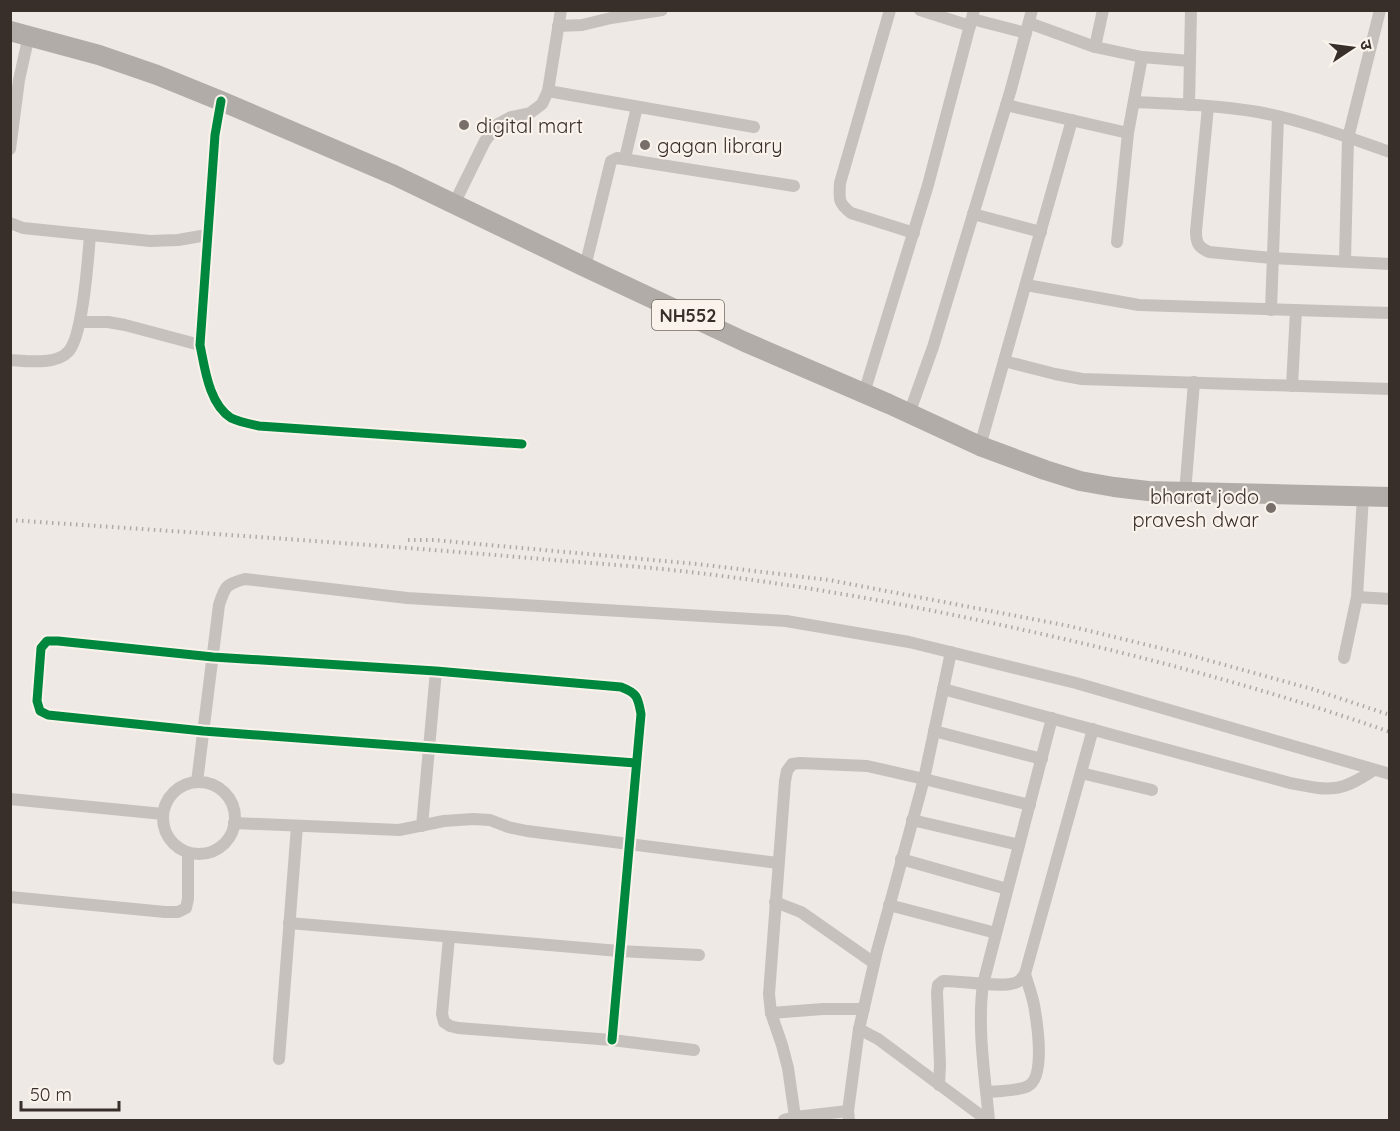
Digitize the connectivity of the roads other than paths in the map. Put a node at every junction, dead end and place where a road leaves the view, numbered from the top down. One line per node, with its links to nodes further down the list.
1 (561, 10): 10 (street)
2 (662, 10): 10 (street)
3 (890, 10): 35 (street)
4 (920, 10): 8 (street)
5 (1103, 10): 12 (street)
6 (1191, 10): 14 (street)
7 (1380, 10): 26 (street)
8 (972, 19): 9 (street); 35 (street)
9 (1029, 22): 12 (street); 18 (street)
10 (558, 26): 15 (street)
11 (20, 33): 16 (highway, NH552); 27 (street)
12 (1095, 46): 13 (street)
13 (1142, 57): 14 (street); 17 (street)
14 (1190, 61): 19 (street)
15 (548, 91): 21 (street); 31 (street)
16 (221, 101): 31 (highway, NH552); 37 (street)
17 (1134, 102): 19 (street); 25 (street)
18 (1006, 105): 23 (street); 32 (street)
19 (1190, 105): 20 (street)
20 (1208, 106): 22 (street); 39 (street)
21 (637, 107): 24 (street); 29 (street)
22 (1278, 117): 26 (street); 39 (street)
23 (1072, 120): 25 (street); 34 (street)
24 (754, 127)
25 (1128, 133): 38 (street)
26 (1348, 138): 28 (street); 40 (street)
27 (10, 149)
28 (1389, 152)
29 (625, 158): 30 (street); 42 (street)
30 (794, 186)
31 (453, 204): 42 (highway, NH552)
32 (973, 214): 34 (street); 55 (street)
33 (10, 223): 36 (street)
34 (1041, 232): 43 (street)
35 (914, 233): 54 (street)
36 (90, 235): 37 (street); 47 (street)
37 (207, 235): 48 (street)
38 (1117, 242)
39 (1272, 258): 40 (street); 44 (street)
40 (1345, 261): 41 (street)
41 (1389, 264)
42 (585, 267): 54 (highway, NH552)
43 (1026, 285): 44 (street); 50 (street)
44 (1270, 310): 45 (street)
45 (1296, 310): 46 (street); 52 (street)
46 (1389, 313)
47 (80, 322): 48 (street); 49 (street)
48 (200, 345): 56 (street)
49 (10, 360)
50 (1004, 361): 51 (street); 57 (street)
51 (1194, 382): 52 (street); 58 (street)
52 (1292, 386): 53 (street)
53 (1389, 389)
54 (864, 393): 55 (highway, NH552)
55 (909, 414): 57 (highway, NH552)
56 (522, 444)
57 (980, 446): 58 (highway, NH552)
58 (1185, 493): 59 (highway, NH552)
59 (1363, 496): 60 (highway, NH552); 61 (street)
60 (1389, 497)
61 (1357, 597): 62 (street); 65 (street)
62 (1389, 599)
63 (951, 652): 64 (street); 67 (street); 75 (street)
64 (213, 657): 66 (street); 71 (street); 71 (street)
65 (1344, 658)
66 (436, 671): 72 (street); 74 (street)
67 (943, 689): 68 (street); 70 (street)
68 (1052, 718): 69 (street); 73 (street)
69 (1093, 729): 75 (street); 76 (street)
70 (934, 730): 73 (street); 78 (street)
71 (203, 731): 72 (street); 79 (street)
72 (430, 748): 74 (street); 87 (street)
73 (1042, 759): 82 (street)
74 (636, 763): 88 (street)
75 (1374, 770): 77 (street)
76 (1081, 773): 80 (street); 103 (street)
77 (1389, 774)
78 (924, 778): 82 (street); 84 (street); 92 (street)
79 (197, 783): 83 (street); 85 (street)
80 (1152, 790)
81 (10, 799): 83 (street)
82 (1030, 805): 89 (street)
83 (163, 814): 90 (street)
84 (912, 820): 89 (street); 91 (street)
85 (234, 823): 86 (street); 90 (street)
86 (297, 826): 87 (street); 97 (street)
87 (422, 826): 88 (street)
88 (628, 844): 92 (street); 100 (street)
89 (1019, 845): 93 (street)
90 (188, 853): 94 (street)
91 (901, 859): 93 (street); 96 (street)
92 (778, 863): 95 (street)
93 (1007, 889): 98 (street)
94 (10, 897)
95 (776, 902): 102 (street); 106 (street)
96 (889, 905): 98 (street); 102 (street)
97 (289, 923): 99 (street); 110 (street)
98 (996, 933): 104 (street)
99 (449, 937): 100 (street); 108 (street)
100 (620, 951): 101 (street); 108 (street)
101 (699, 955)
102 (874, 963): 105 (street)
103 (1025, 974): 104 (street); 112 (street)
104 (983, 984): 111 (street); 112 (street)
105 (864, 1009): 106 (street); 107 (street)
106 (771, 1013): 114 (street)
107 (859, 1029): 111 (street); 113 (street)
108 (612, 1040): 109 (street)
109 (694, 1050)
110 (279, 1059)
111 (939, 1085): 115 (street)
112 (987, 1092): 115 (street)
113 (848, 1116): 114 (street)
114 (790, 1119)
115 (988, 1120)

